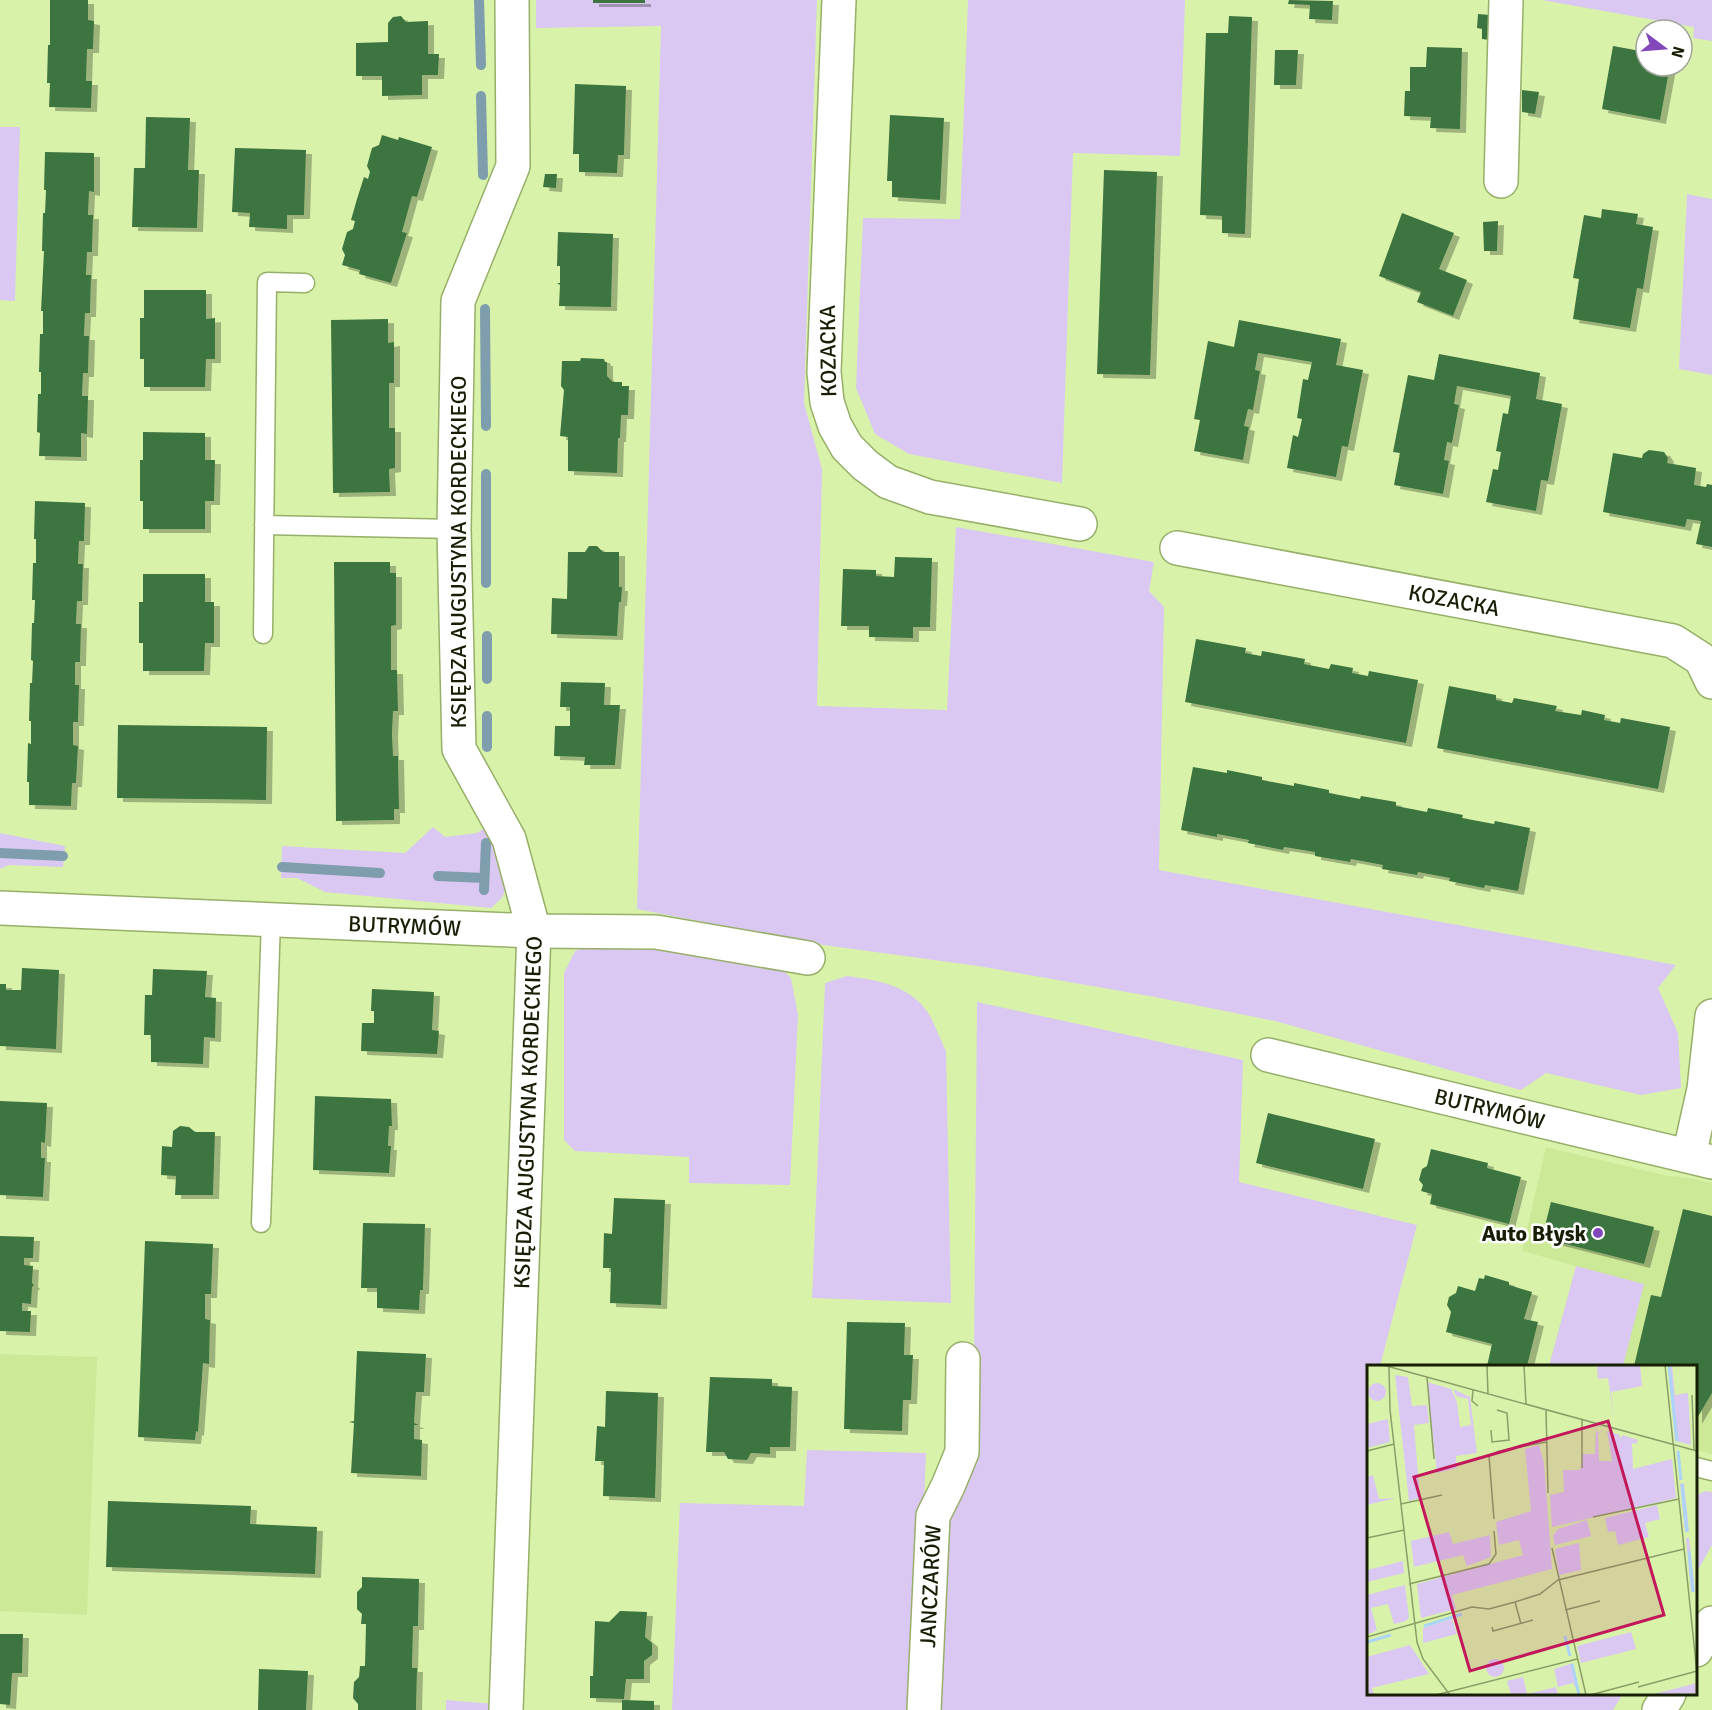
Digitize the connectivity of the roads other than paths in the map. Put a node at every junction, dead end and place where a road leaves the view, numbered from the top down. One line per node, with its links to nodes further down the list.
1 (513, 0): 8 (street, KSIĘDZA AUGUSTYNA KORDECKIEGO)
2 (839, 0): 6 (street, KOZACKA)
3 (1506, 0): 4 (street)
4 (1501, 181)
5 (305, 283): 7 (lane)
6 (1080, 524)
7 (264, 525): 8 (lane); 10 (lane)
8 (454, 529): 14 (street, KSIĘDZA AUGUSTYNA KORDECKIEGO)
9 (1177, 548): 11 (street, KOZACKA)
10 (263, 634)
11 (1712, 682)
12 (0, 908): 13 (street, BUTRYMÓW)
13 (271, 919): 14 (street, BUTRYMÓW); 19 (lane)
14 (534, 931): 15 (street, BUTRYMÓW); 26 (street, KSIĘDZA AUGUSTYNA KORDECKIEGO)
15 (808, 958)
16 (1712, 1016): 18 (street)
17 (1268, 1054): 18 (street, BUTRYMÓW)
18 (1700, 1159)
19 (261, 1223)
20 (963, 1359): 27 (street, JANCZARÓW)
21 (1697, 1467): 22 (lane)
22 (1712, 1471)
23 (1712, 1623): 24 (street)
24 (1697, 1647)
25 (1669, 1695): 28 (street)
26 (506, 1710)
27 (924, 1710)
28 (1659, 1710)

